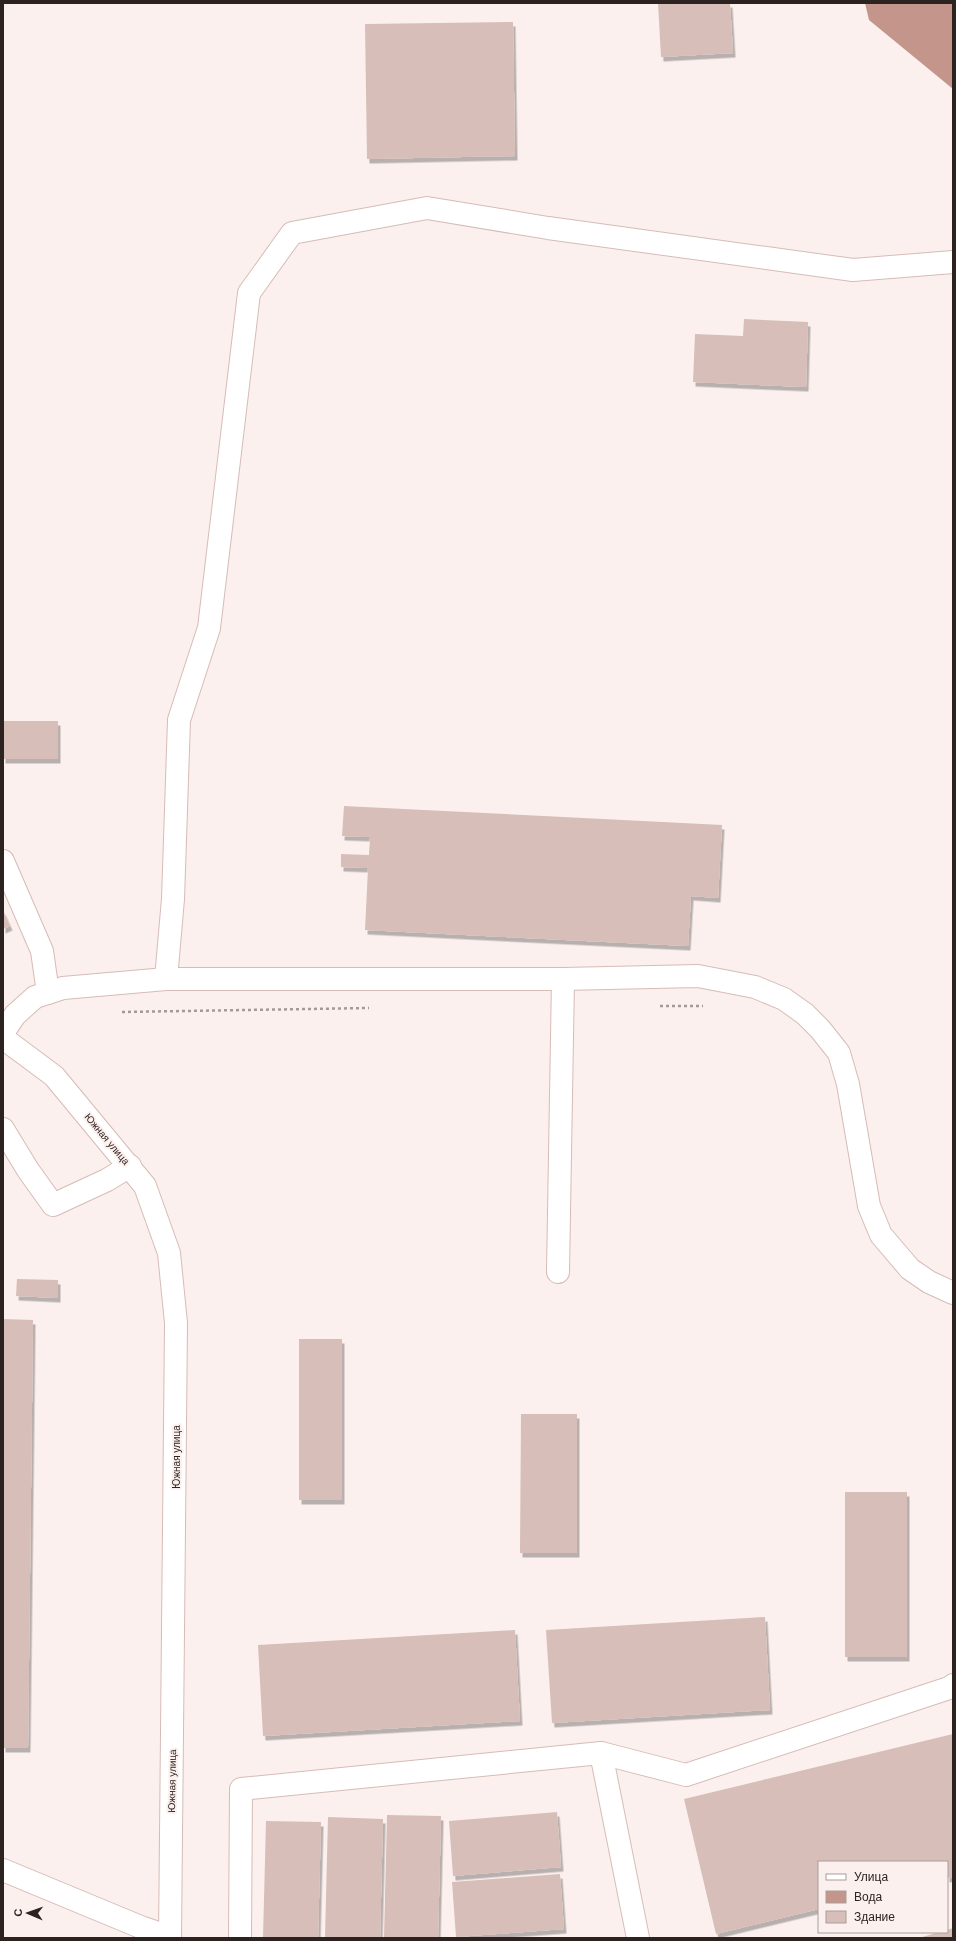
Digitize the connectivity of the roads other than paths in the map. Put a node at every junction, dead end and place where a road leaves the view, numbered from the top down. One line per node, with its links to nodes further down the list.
1 (953, 262): 3 (street)
2 (3, 861): 5 (street)
3 (166, 979): 4 (street); 5 (street)
4 (563, 979): 10 (street); 11 (street)
5 (48, 993): 6 (street)
6 (3, 1033)
7 (3, 1038): 9 (street, Южная улица)
8 (3, 1129): 9 (street)
9 (130, 1166): 15 (street, Южная улица)
10 (558, 1272)
11 (953, 1293)
12 (953, 1684): 13 (street)
13 (601, 1753): 16 (street); 17 (street)
14 (3, 1870): 15 (street)
15 (170, 1937)
16 (240, 1938)
17 (638, 1938)

